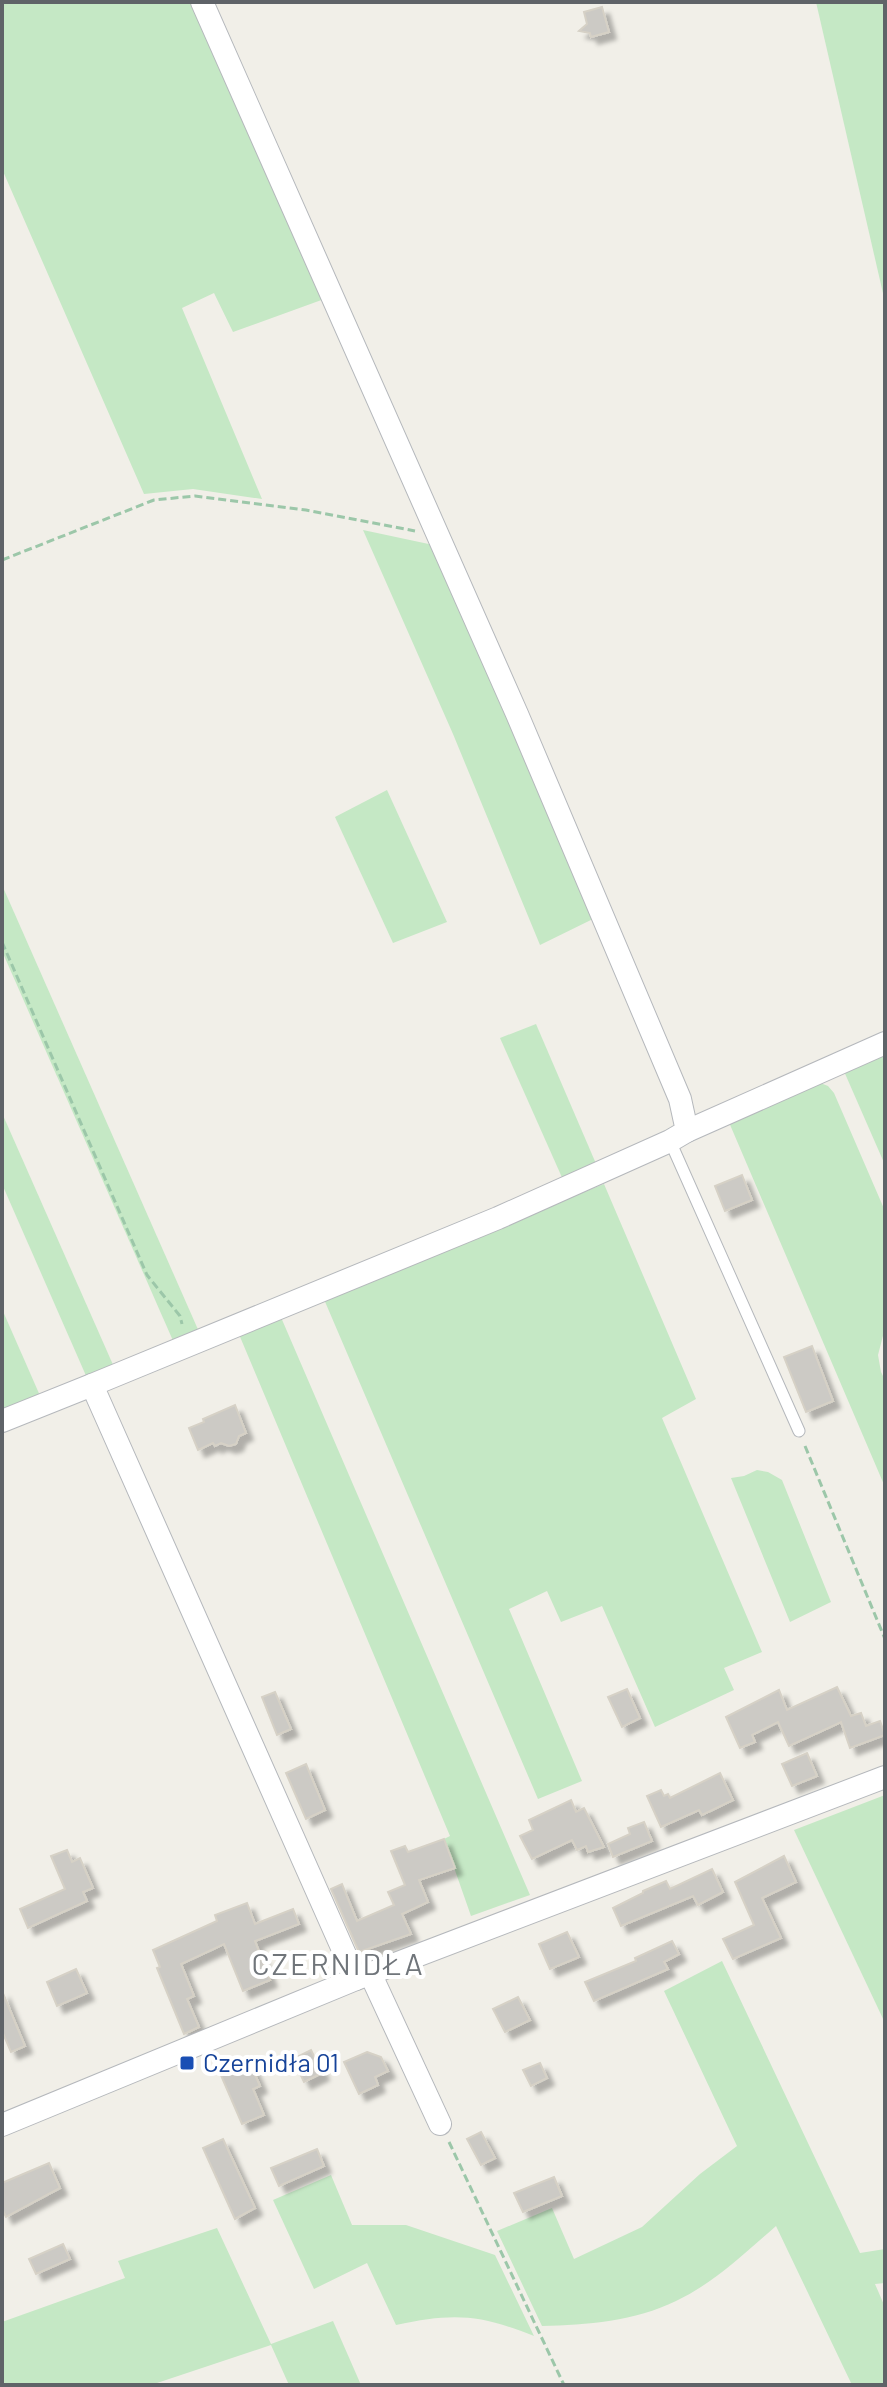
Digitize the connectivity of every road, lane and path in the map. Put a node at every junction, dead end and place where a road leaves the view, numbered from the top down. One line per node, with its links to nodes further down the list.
1 (202, 2): 2 (street)
2 (438, 535): 3 (path); 6 (street)
3 (2, 560)
4 (2, 942): 7 (path)
5 (885, 1043): 6 (street)
6 (678, 1136): 7 (street); 10 (lane)
7 (186, 1345): 8 (street)
8 (92, 1385): 9 (street); 13 (street)
9 (2, 1421)
10 (799, 1431): 11 (path)
11 (885, 1639)
12 (885, 1777): 13 (street)
13 (363, 1976): 14 (street); 15 (street)
14 (440, 2124): 16 (path)
15 (2, 2125)
16 (564, 2385)

